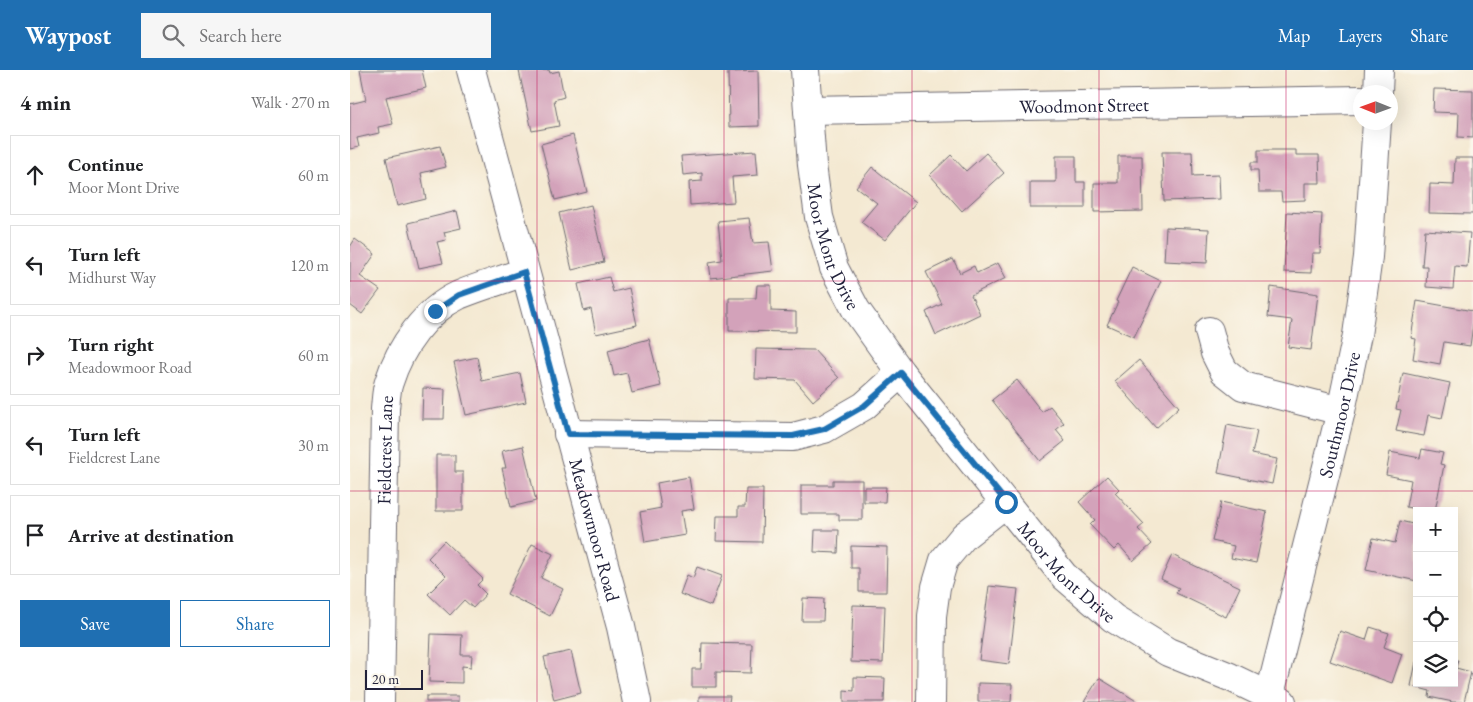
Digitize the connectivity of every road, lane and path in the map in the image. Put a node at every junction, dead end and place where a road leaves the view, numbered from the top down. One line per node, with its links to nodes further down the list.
1 (471, 70): 8 (street, Meadowmoor Road)
2 (805, 70): 6 (street, Moor Mont Drive)
3 (1379, 70): 4 (street)
4 (1378, 85)
5 (1353, 100): 6 (street, Woodmont Street)
6 (808, 110): 10 (street, Moor Mont Drive)
7 (1376, 130): 11 (street, Southmoor Drive)
8 (524, 272): 12 (street, Meadowmoor Road); 15 (street, Fieldcrest Lane)
9 (1209, 330): 11 (street)
10 (901, 373): 12 (street); 13 (street, Moor Mont Drive)
11 (1341, 411): 14 (street, Southmoor Drive)
12 (568, 434): 16 (street, Meadowmoor Road)
13 (1006, 502): 14 (street, Moor Mont Drive); 17 (street)
14 (1273, 700)
15 (380, 702)
16 (637, 702)
17 (931, 702)

